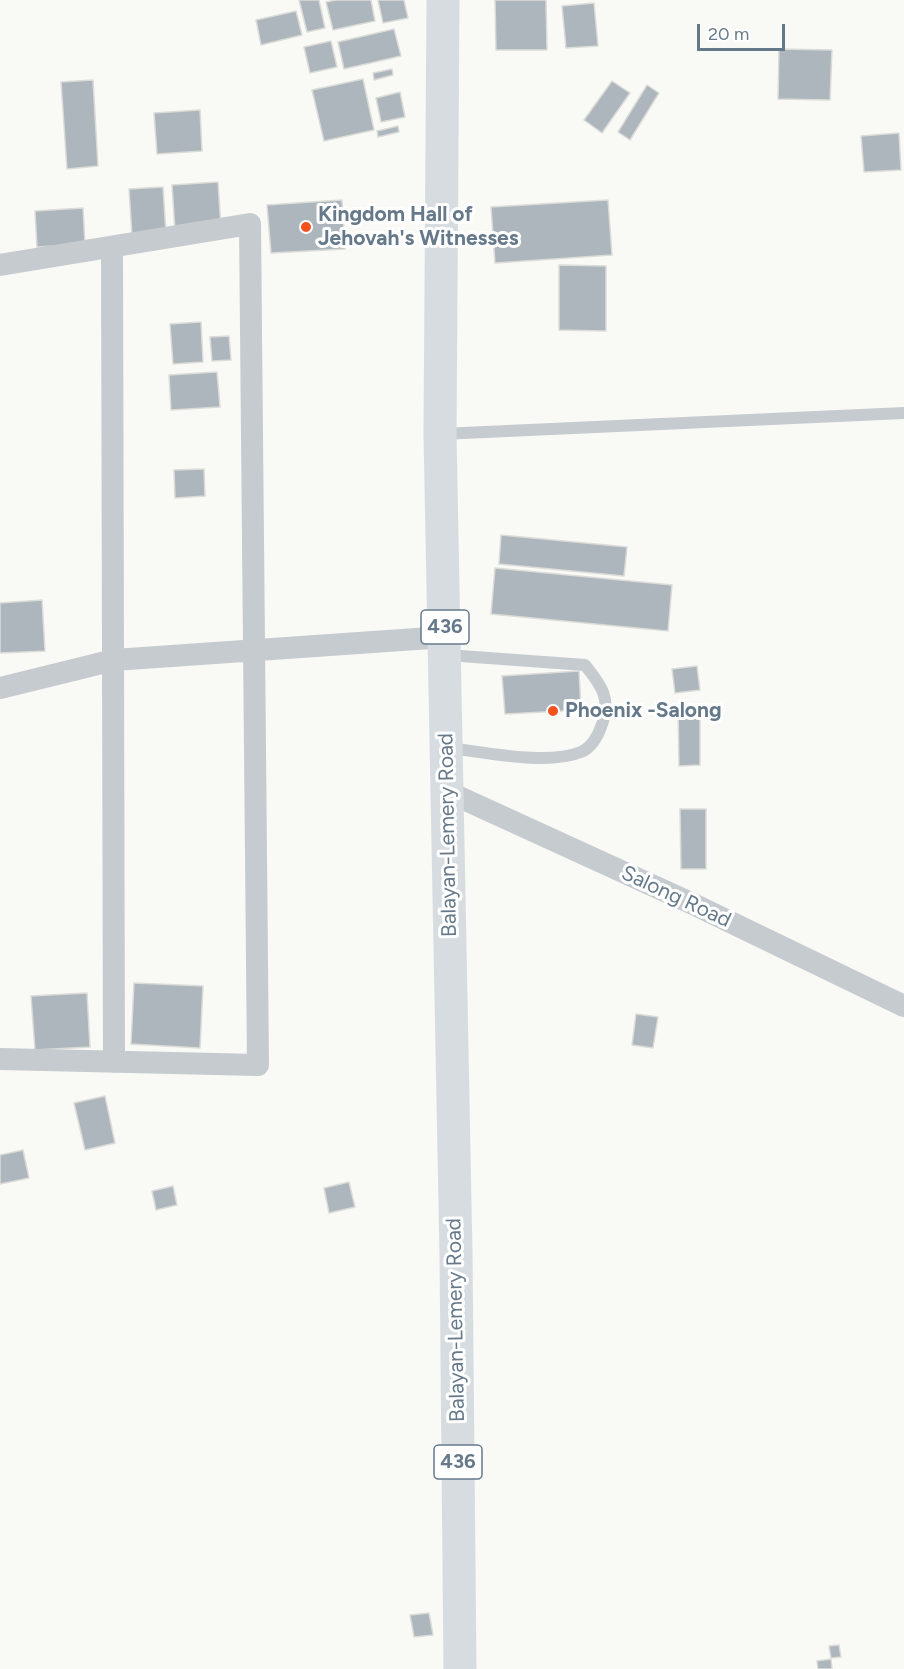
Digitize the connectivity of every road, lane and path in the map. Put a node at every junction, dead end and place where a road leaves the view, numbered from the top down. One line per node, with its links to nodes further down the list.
1 (443, 0): 5 (main road, Balayan-Lemery Road / 436)
2 (112, 247): 3 (street); 7 (street); 8 (street)
3 (0, 265)
4 (904, 413): 5 (lane)
5 (440, 434): 6 (main road, Balayan-Lemery Road / 436)
6 (445, 646): 7 (street); 10 (main road, Balayan-Lemery Road / 436); 10 (lane)
7 (255, 648): 8 (street); 14 (street)
8 (114, 660): 9 (street); 14 (street)
9 (0, 688)
10 (447, 748): 11 (main road, Balayan-Lemery Road / 436)
11 (446, 791): 12 (street, Salong Road); 15 (main road, Balayan-Lemery Road / 436)
12 (904, 1006)
13 (0, 1059): 14 (street)
14 (114, 1062)
15 (460, 1669)

